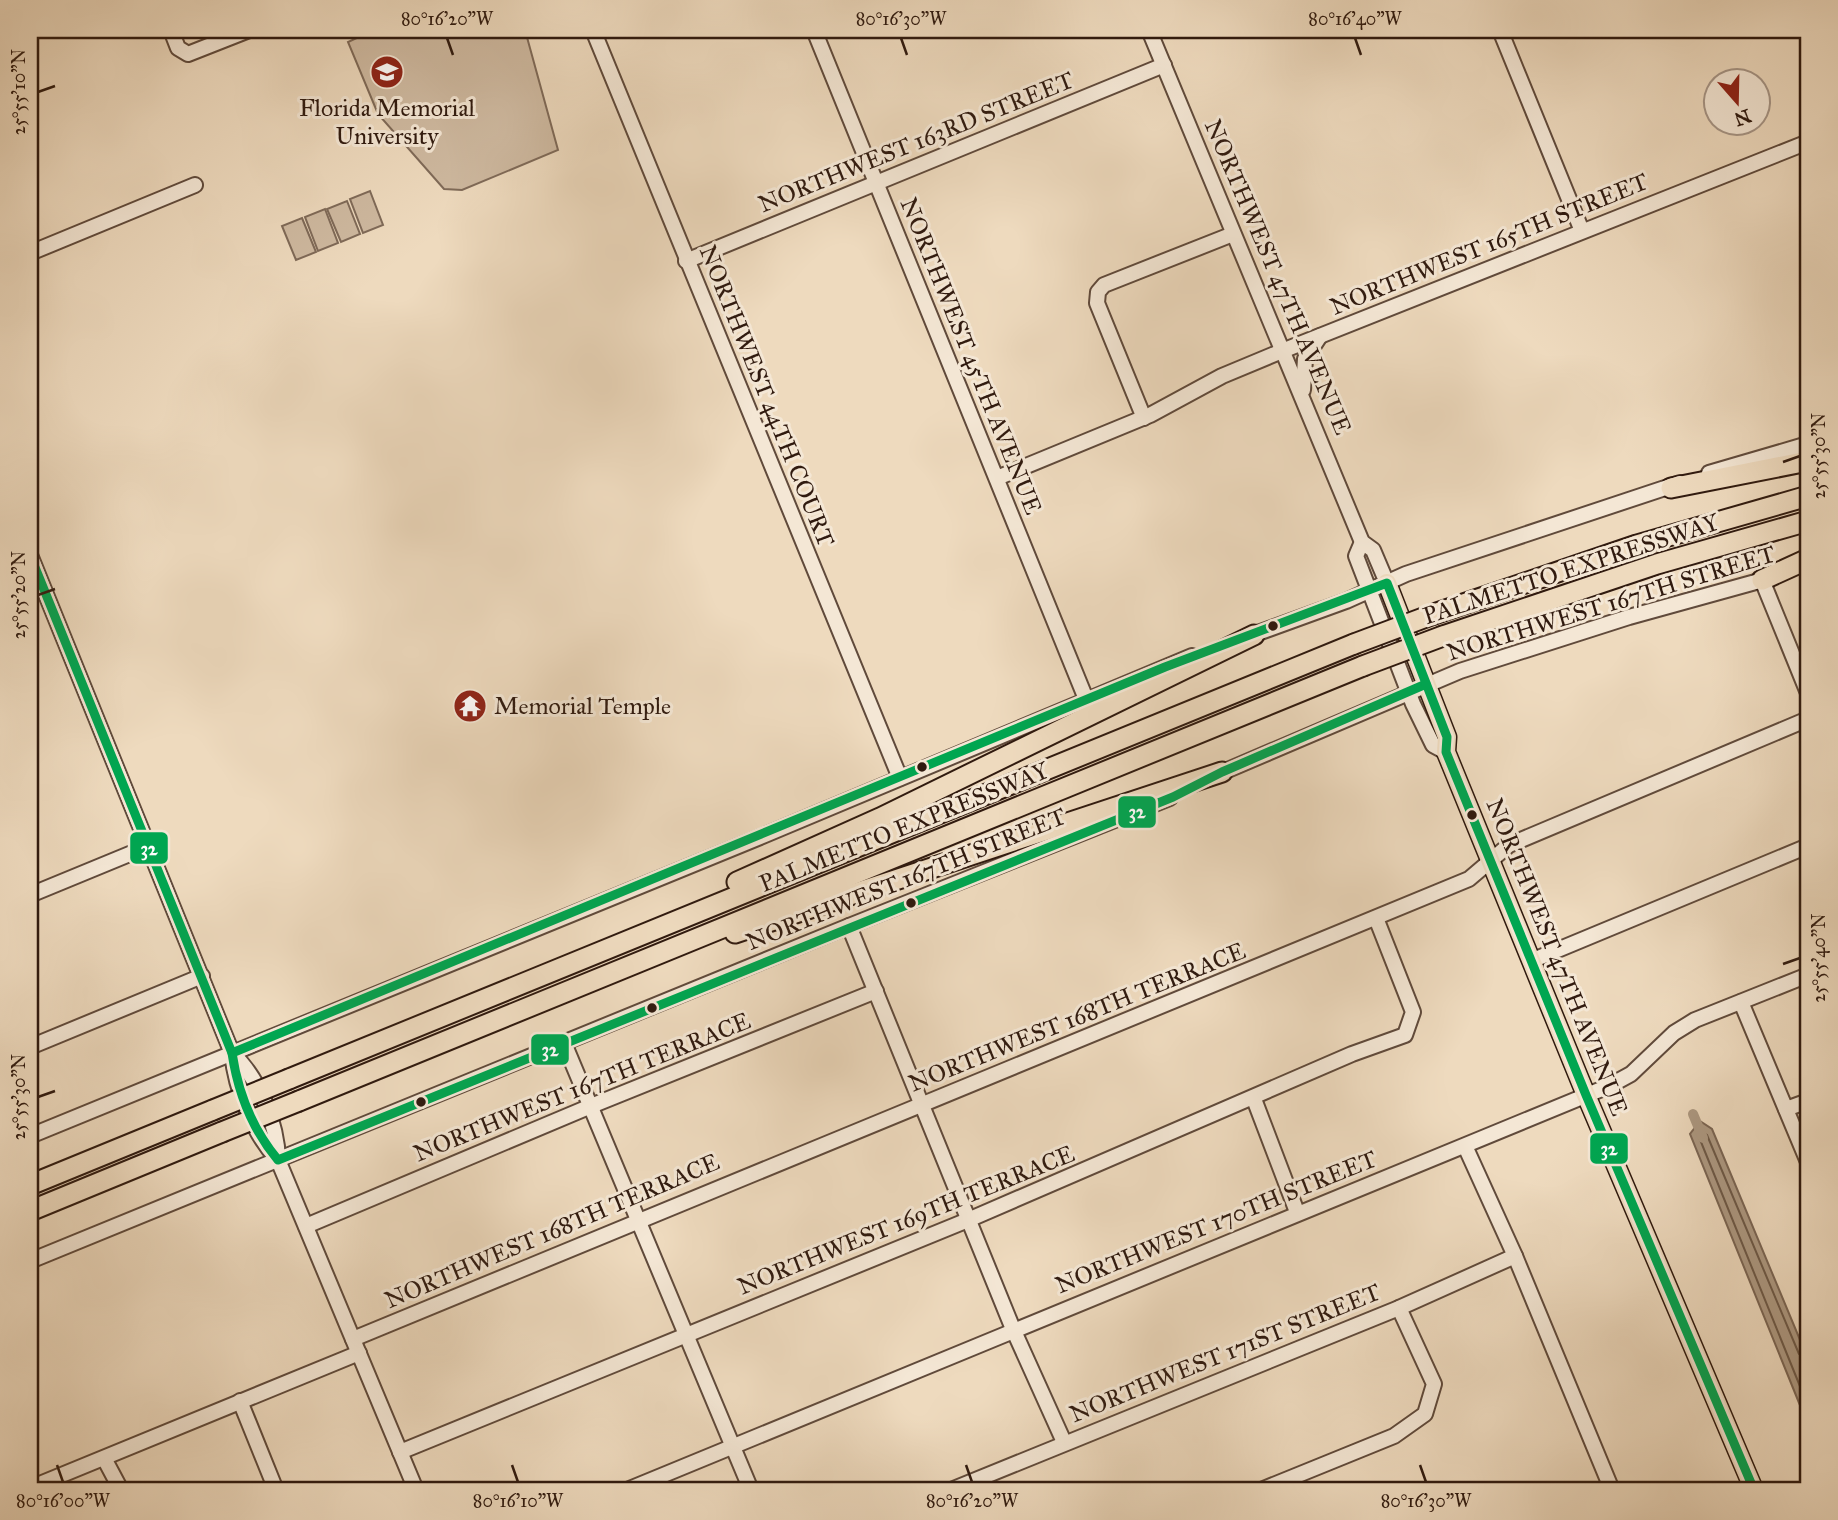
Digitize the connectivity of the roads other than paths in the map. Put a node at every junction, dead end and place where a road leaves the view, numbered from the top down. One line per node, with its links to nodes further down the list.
1 (171, 30): 2 (street)
2 (249, 30)
3 (593, 30): 14 (street, NORTHWEST 44TH COURT)
4 (814, 30): 9 (street, NORTHWEST 45TH AVENUE)
5 (1149, 30): 7 (street, NORTHWEST 47TH AVENUE)
6 (1500, 30): 11 (street)
7 (1164, 65): 9 (street, NORTHWEST 163RD STREET); 12 (street, NORTHWEST 47TH AVENUE)
8 (1808, 142): 11 (street, NORTHWEST 165TH STREET)
9 (876, 183): 14 (street, NORTHWEST 163RD STREET); 21 (street, NORTHWEST 45TH AVENUE)
10 (195, 185): 13 (street)
11 (1582, 231): 15 (street, NORTHWEST 165TH STREET)
12 (1233, 234): 16 (street, NORTHWEST 47TH AVENUE); 18 (street)
13 (30, 253)
14 (686, 261): 40 (street, NORTHWEST 44TH COURT)
15 (1320, 336): 16 (street, NORTHWEST 165TH STREET); 17 (street)
16 (1282, 351): 17 (street, NORTHWEST 47TH AVENUE); 18 (street, NORTHWEST 165TH STREET)
17 (1303, 402): 25 (street, NORTHWEST 47TH AVENUE)
18 (1144, 418): 21 (street, NORTHWEST 165TH STREET)
19 (1808, 444): 22 (street)
20 (1808, 461): 22 (highway)
21 (997, 478): 36 (street, NORTHWEST 45TH AVENUE)
22 (1671, 488): 30 (street)
23 (1808, 496): 47 (highway, PALMETTO EXPRESSWAY, bridge)
24 (1808, 521): 48 (highway, PALMETTO EXPRESSWAY, bridge)
25 (1362, 542): 30 (street, NORTHWEST 47TH AVENUE); 31 (street, NORTHWEST 47TH AVENUE)
26 (30, 555): 41 (street)
27 (1808, 559): 29 (highway)
28 (1808, 568): 29 (street, NORTHWEST 167TH STREET)
29 (1762, 580): 33 (street, NORTHWEST 167TH STREET); 35 (street)
30 (1387, 583): 31 (street); 33 (main road, NORTHWEST 47TH AVENUE)
31 (1369, 591): 32 (street); 34 (street, NORTHWEST 47TH AVENUE)
32 (1254, 635): 36 (street); 47 (highway)
33 (1426, 684): 34 (street, NORTHWEST 167TH STREET); 38 (main road, NORTHWEST 47TH AVENUE)
34 (1409, 693): 38 (street, NORTHWEST 47TH AVENUE); 39 (street, NORTHWEST 167TH STREET)
35 (1808, 693)
36 (1086, 699): 40 (street)
37 (1808, 719): 43 (street, NORTHWEST 168TH TERRACE)
38 (1446, 752): 43 (main road, NORTHWEST 47TH AVENUE)
39 (1222, 772): 46 (street, NORTHWEST 167TH STREET); 48 (highway)
40 (900, 778): 56 (street)
41 (149, 846): 44 (street); 51 (street)
42 (1808, 846): 49 (street)
43 (1491, 862): 45 (street, NORTHWEST 168TH TERRACE); 49 (main road, NORTHWEST 47TH AVENUE)
44 (31, 892)
45 (1376, 918): 58 (street, NORTHWEST 169TH TERRACE); 60 (street, NORTHWEST 168TH TERRACE)
46 (849, 926): 52 (street); 54 (street, NORTHWEST 167TH STREET)
47 (644, 933): 67 (highway, PALMETTO EXPRESSWAY, bridge)
48 (673, 947): 68 (highway, PALMETTO EXPRESSWAY, bridge)
49 (1531, 961): 57 (main road, NORTHWEST 47TH AVENUE)
50 (1808, 975): 53 (street, NORTHWEST 170TH STREET)
51 (202, 976): 55 (street); 56 (street)
52 (876, 992): 60 (street); 61 (street, NORTHWEST 167TH TERRACE)
53 (1741, 1002): 57 (street, NORTHWEST 170TH STREET); 62 (street)
54 (564, 1042): 61 (street); 65 (street, NORTHWEST 167TH STREET)
55 (30, 1047)
56 (232, 1053): 63 (street); 65 (street)
57 (1586, 1095): 64 (street, NORTHWEST 170TH STREET); 93 (main road, NORTHWEST 47TH AVENUE)
58 (1254, 1099): 69 (street); 71 (street, NORTHWEST 169TH TERRACE)
59 (1808, 1101): 62 (street)
60 (922, 1105): 70 (street, NORTHWEST 168TH TERRACE); 71 (street)
61 (591, 1106): 70 (street); 72 (street, NORTHWEST 167TH TERRACE)
62 (1786, 1109): 66 (street)
63 (30, 1136)
64 (1465, 1146): 69 (street, NORTHWEST 170TH STREET); 73 (street)
65 (278, 1160): 72 (street); 74 (street, NORTHWEST 167TH STREET)
66 (1808, 1163)
67 (30, 1185)
68 (30, 1211)
69 (1297, 1212): 76 (street, NORTHWEST 170TH STREET)
70 (638, 1219): 77 (street); 78 (street, NORTHWEST 168TH TERRACE)
71 (968, 1220): 76 (street); 77 (street, NORTHWEST 169TH TERRACE)
72 (306, 1226): 78 (street)
73 (1515, 1256): 75 (street, NORTHWEST 171ST STREET); 92 (street)
74 (30, 1261)
75 (1399, 1308): 80 (street, NORTHWEST 171ST STREET); 91 (street)
76 (1013, 1329): 80 (street); 81 (street, NORTHWEST 170TH STREET)
77 (686, 1335): 81 (street); 82 (street, NORTHWEST 169TH TERRACE)
78 (356, 1346): 79 (street, NORTHWEST 168TH TERRACE); 82 (street)
79 (240, 1401): 83 (street, NORTHWEST 168TH TERRACE); 86 (street)
80 (1064, 1442): 90 (street, NORTHWEST 171ST STREET)
81 (733, 1448): 88 (street, NORTHWEST 170TH STREET); 89 (street)
82 (400, 1452): 87 (street)
83 (105, 1460): 84 (street, NORTHWEST 168TH TERRACE); 85 (street)
84 (30, 1488)
85 (121, 1490)
86 (276, 1490)
87 (416, 1490)
88 (627, 1490)
89 (751, 1490)
90 (951, 1490)
91 (1261, 1490)
92 (1612, 1490)
93 (1754, 1490)

